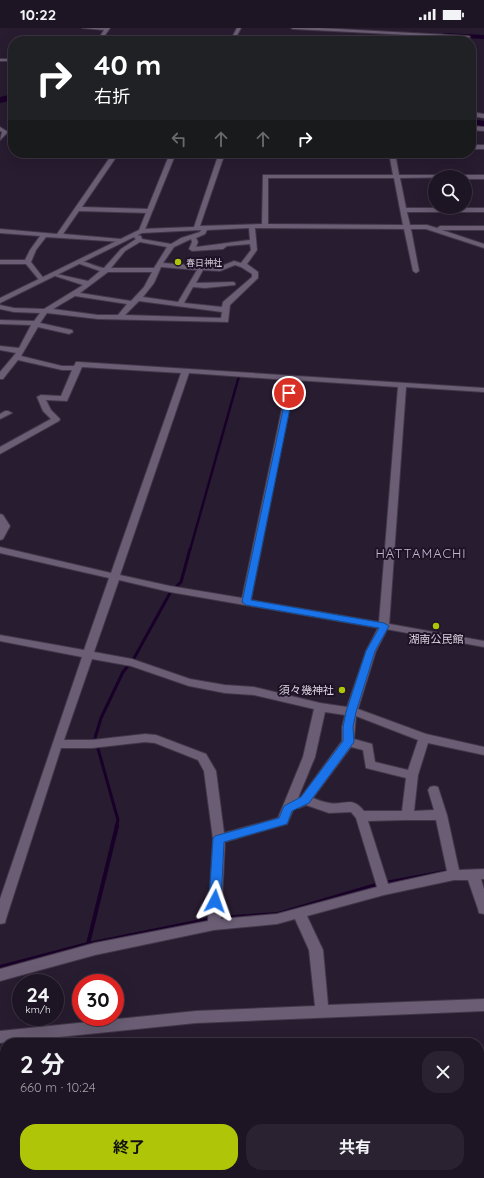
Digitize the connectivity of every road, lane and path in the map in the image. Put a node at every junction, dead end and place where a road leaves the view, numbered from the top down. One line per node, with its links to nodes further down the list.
1 (84, 28): 2 (street)
2 (107, 28)
3 (293, 28): 4 (street)
4 (449, 36)
5 (0, 129): 6 (street)
6 (0, 138)
7 (113, 158): 13 (street)
8 (171, 158): 16 (street)
9 (220, 158): 23 (street)
10 (393, 158): 11 (street)
11 (397, 177): 12 (street); 14 (street); 18 (street)
12 (484, 177)
13 (77, 209): 16 (street); 27 (street)
14 (404, 210): 15 (street); 19 (street)
15 (484, 210)
16 (149, 211): 25 (street)
17 (252, 226): 18 (street); 20 (street); 31 (street)
18 (265, 226): 19 (street)
19 (407, 227): 21 (street); 41 (street)
20 (205, 228): 23 (street); 28 (street)
21 (431, 228): 22 (street); 33 (street)
22 (484, 228)
23 (196, 229): 25 (street)
24 (0, 231): 26 (street)
25 (142, 231): 29 (street)
26 (44, 234): 27 (street); 35 (street)
27 (59, 236): 30 (street)
28 (193, 237): 31 (street); 32 (street)
29 (136, 238): 30 (street); 32 (street); 40 (street)
30 (121, 241): 36 (street)
31 (254, 242): 37 (street)
32 (172, 246): 38 (street)
33 (484, 246)
34 (0, 262): 35 (street)
35 (28, 262): 43 (street)
36 (79, 262): 40 (street); 42 (street)
37 (243, 265): 39 (street); 52 (street)
38 (158, 267): 39 (street); 40 (street); 49 (street)
39 (201, 268): 46 (street)
40 (106, 270): 44 (street)
41 (416, 271)
42 (54, 274): 43 (street); 44 (street)
43 (42, 280): 48 (street)
44 (89, 284): 47 (street)
45 (233, 284): 46 (street)
46 (192, 286): 50 (street)
47 (75, 294): 49 (street); 53 (street)
48 (0, 301)
49 (136, 301): 50 (street); 54 (street)
50 (180, 304): 52 (street)
51 (0, 307): 53 (street)
52 (225, 310): 54 (street)
53 (45, 311): 54 (street); 56 (street)
54 (120, 317)
55 (0, 322): 56 (street)
56 (35, 324): 57 (street); 59 (street)
57 (69, 332)
58 (0, 348): 59 (street)
59 (19, 354): 60 (street); 62 (street)
60 (77, 368): 61 (street); 68 (street)
61 (186, 371): 63 (street); 72 (street)
62 (0, 377)
63 (292, 378): 64 (street); 73 (street)
64 (402, 385): 65 (street); 74 (street)
65 (484, 390)
66 (8, 413): 67 (street)
67 (0, 417)
68 (0, 451)
69 (0, 517): 70 (street)
70 (0, 537)
71 (0, 550): 72 (street)
72 (116, 576): 73 (street); 77 (street)
73 (246, 602): 74 (street)
74 (384, 626): 76 (street); 79 (street)
75 (0, 638): 77 (street)
76 (484, 644)
77 (88, 655): 78 (street); 82 (street)
78 (320, 707): 79 (street); 87 (street)
79 (351, 712): 80 (street); 81 (street)
80 (424, 738): 83 (street); 84 (street)
81 (348, 742): 84 (street); 86 (street)
82 (57, 744): 91 (street); 97 (street)
83 (484, 752)
84 (412, 775): 90 (street)
85 (434, 790): 88 (street)
86 (305, 800): 87 (street); 89 (street)
87 (288, 809): 91 (street)
88 (441, 815): 90 (street); 92 (street)
89 (361, 816): 90 (street); 94 (street)
90 (406, 816)
91 (219, 839): 98 (street)
92 (453, 872): 93 (street); 94 (street)
93 (478, 874): 95 (street)
94 (384, 890): 96 (street)
95 (484, 909)
96 (299, 913): 98 (street); 101 (street)
97 (0, 920)
98 (214, 920): 99 (street)
99 (0, 975)
100 (484, 1005): 101 (street)
101 (322, 1012): 102 (street)
102 (0, 1037)

